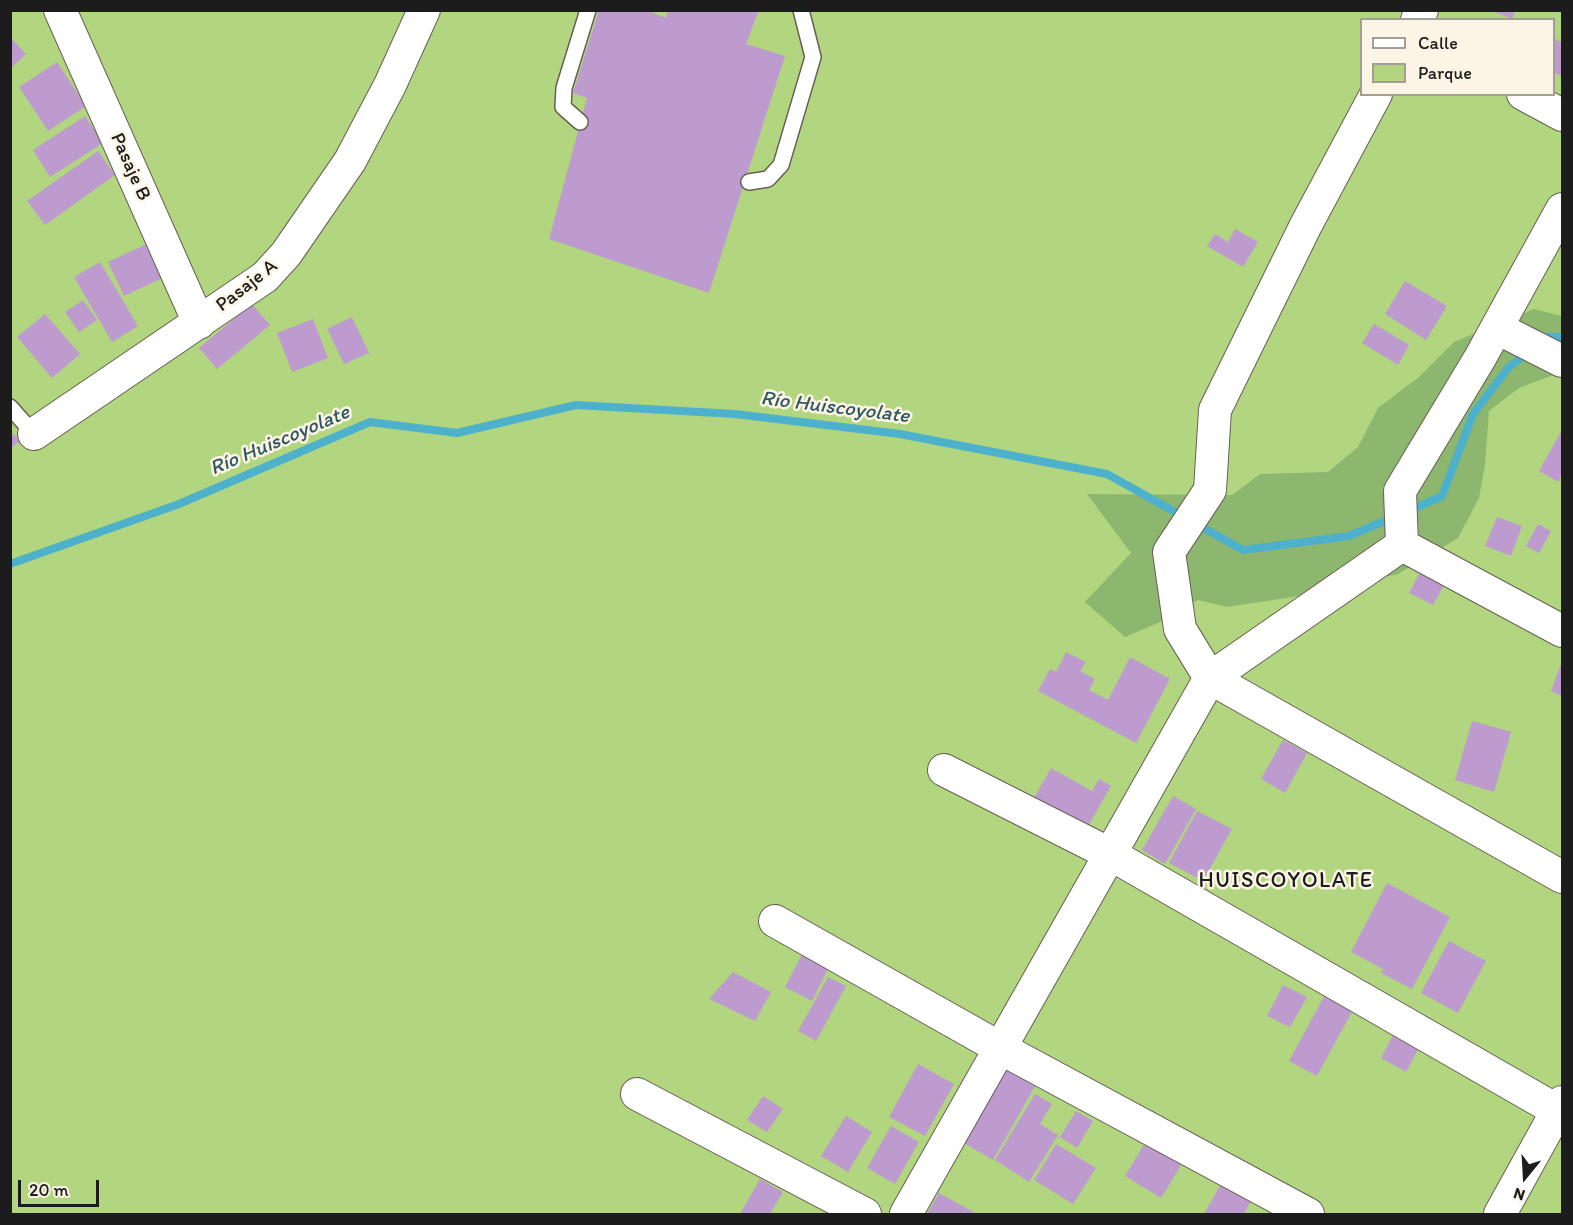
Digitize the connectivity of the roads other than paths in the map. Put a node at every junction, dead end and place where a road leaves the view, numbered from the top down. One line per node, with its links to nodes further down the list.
1 (60, 10): 11 (street, Pasaje B)
2 (424, 10): 11 (street, Pasaje A)
3 (588, 10): 8 (lane)
4 (801, 10): 9 (lane)
5 (1375, 96): 18 (street)
6 (1527, 96): 7 (street)
7 (1563, 115)
8 (580, 122)
9 (748, 182)
10 (1563, 209): 12 (street)
11 (199, 323): 15 (street, Pasaje A)
12 (1508, 333): 13 (street); 16 (street)
13 (1556, 358)
14 (10, 407): 15 (lane)
15 (34, 434)
16 (1402, 538): 17 (street); 18 (street)
17 (1563, 631)
18 (1210, 678): 20 (street); 21 (street)
19 (944, 770): 20 (street)
20 (1110, 854): 23 (street); 25 (street)
21 (1563, 877)
22 (775, 921): 23 (street)
23 (1000, 1048): 28 (street); 29 (street)
24 (637, 1094): 27 (street)
25 (1560, 1107): 26 (street)
26 (1510, 1212)
27 (865, 1215)
28 (906, 1215)
29 (1308, 1215)

